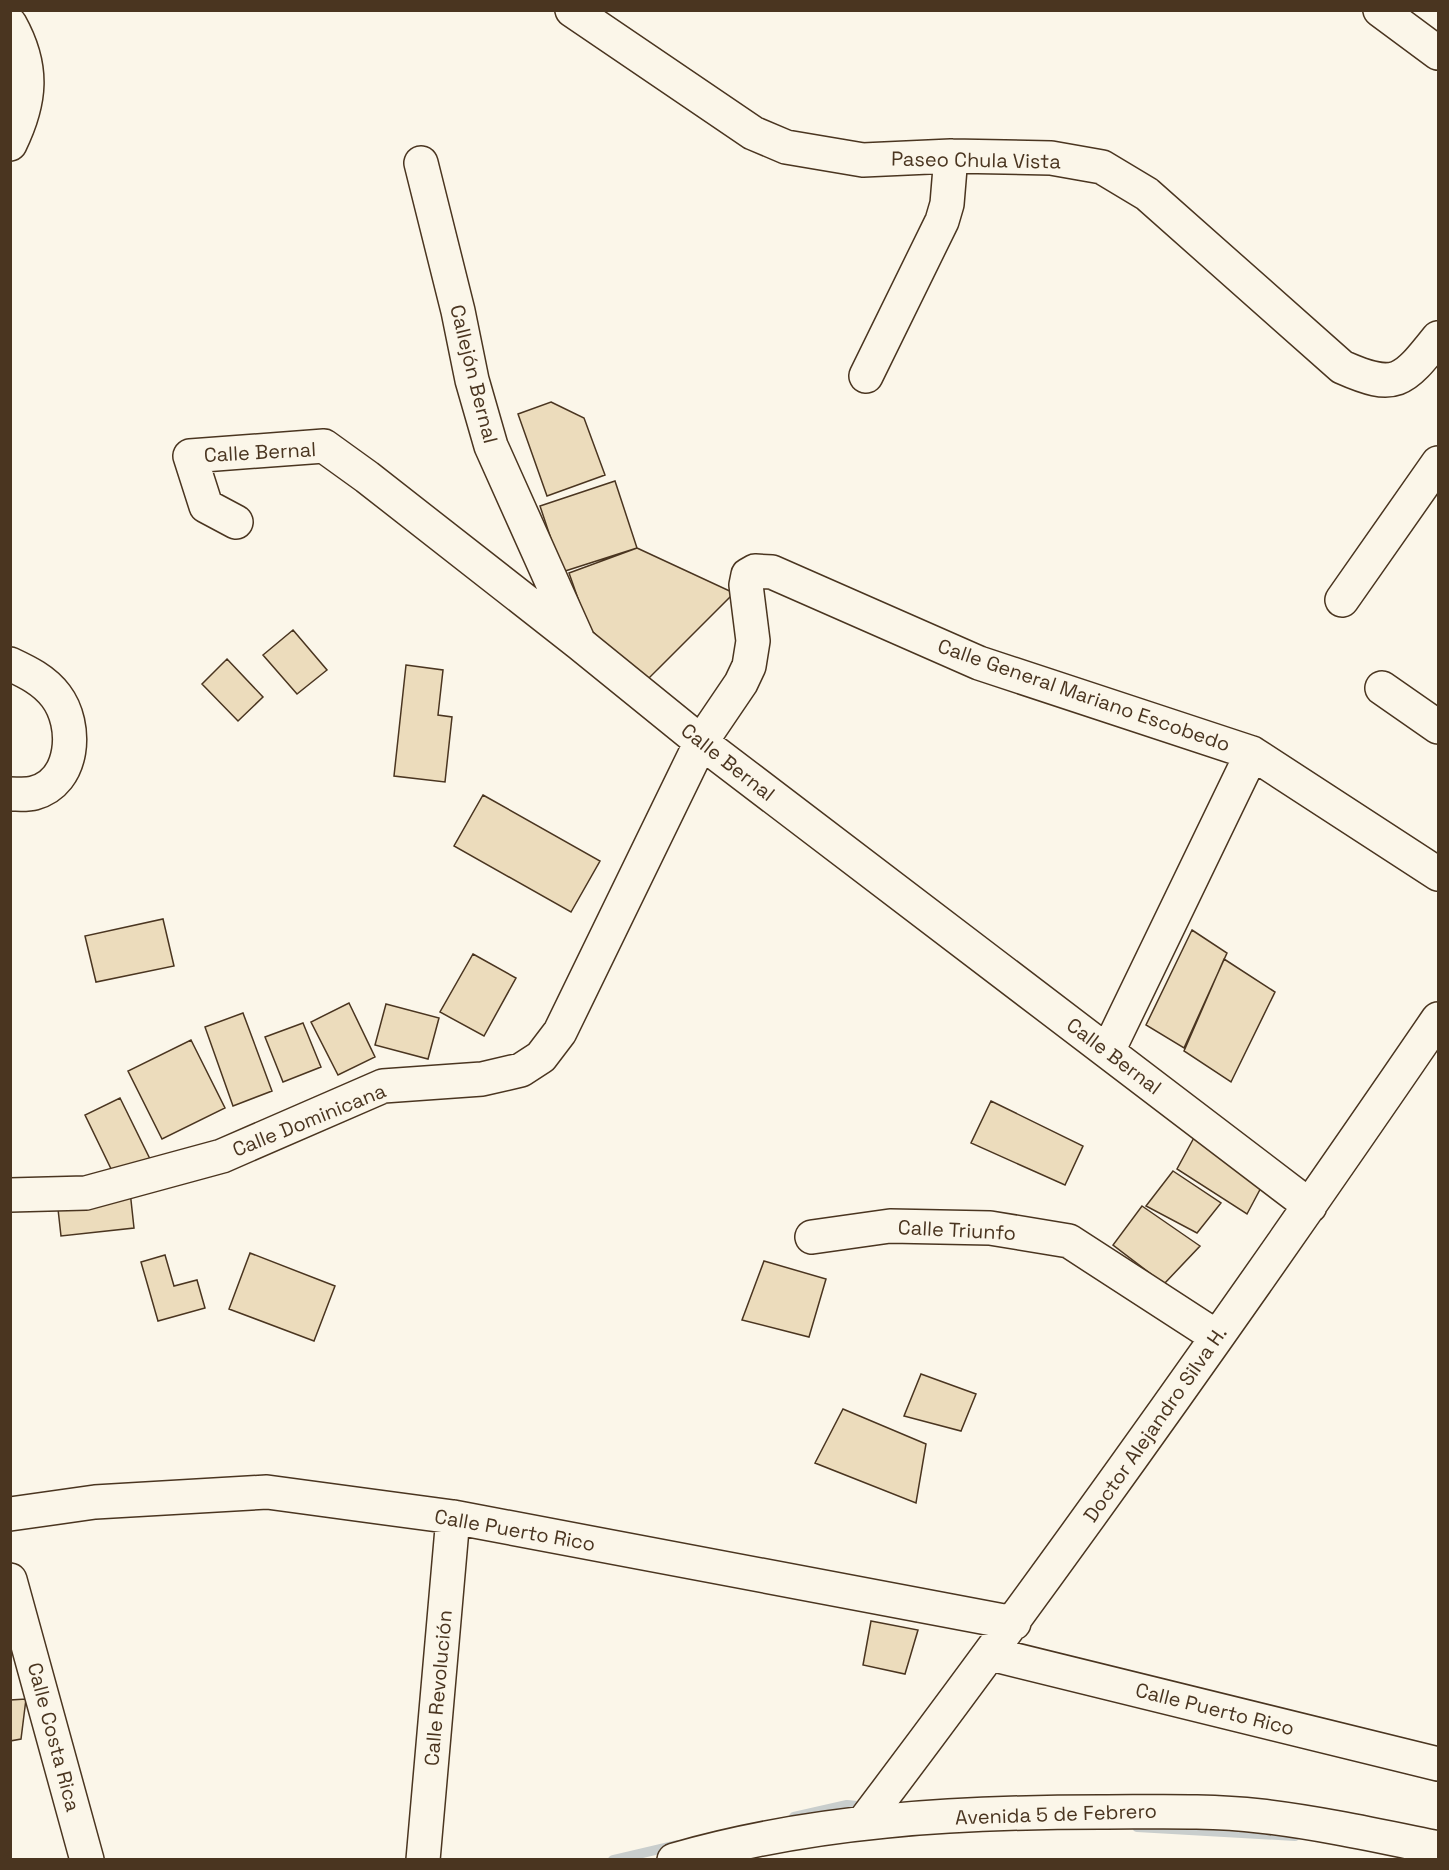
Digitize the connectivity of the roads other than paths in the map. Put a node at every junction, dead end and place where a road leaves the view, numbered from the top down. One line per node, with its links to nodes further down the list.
1 (572, 10): 6 (street, Paseo Chula Vista)
2 (1380, 10): 4 (street)
3 (10, 24): 5 (street)
4 (1438, 53)
5 (10, 144)
6 (951, 156): 8 (street, Paseo Chula Vista); 9 (street)
7 (421, 163): 13 (street, Callejón Bernal)
8 (1438, 338)
9 (866, 376)
10 (1438, 463): 12 (street)
11 (236, 522): 13 (street, Calle Bernal)
12 (1342, 600)
13 (579, 643): 17 (street, Calle Bernal)
14 (10, 664): 19 (street)
15 (1382, 688): 16 (street)
16 (1438, 727)
17 (700, 742): 18 (street, Calle General Mariano Escobedo); 22 (street, Calle Bernal); 23 (street, Calle Dominicana)
18 (1252, 753): 20 (street, Calle General Mariano Escobedo); 22 (street)
19 (10, 794)
20 (1438, 874)
21 (1438, 1019): 24 (street, Doctor Alejandro Silva H.)
22 (1108, 1051): 24 (street, Calle Bernal)
23 (10, 1195)
24 (1310, 1206): 26 (street, Doctor Alejandro Silva H.)
25 (812, 1237): 26 (street, Calle Triunfo)
26 (1217, 1337): 30 (street, Doctor Alejandro Silva H.)
27 (10, 1514): 28 (street, Calle Puerto Rico)
28 (453, 1517): 30 (street, Calle Puerto Rico); 36 (street, Calle Revolución)
29 (10, 1580): 35 (street, Calle Costa Rica)
30 (1014, 1623): 31 (street, Doctor Alejandro Silva H.)
31 (991, 1654): 32 (street, Calle Puerto Rico); 33 (street, Doctor Alejandro Silva H.)
32 (1438, 1764)
33 (863, 1823): 34 (street, Avenida 5 de Febrero); 37 (street, Avenida 5 de Febrero)
34 (1438, 1848)
35 (87, 1860)
36 (423, 1860)
37 (674, 1860)

